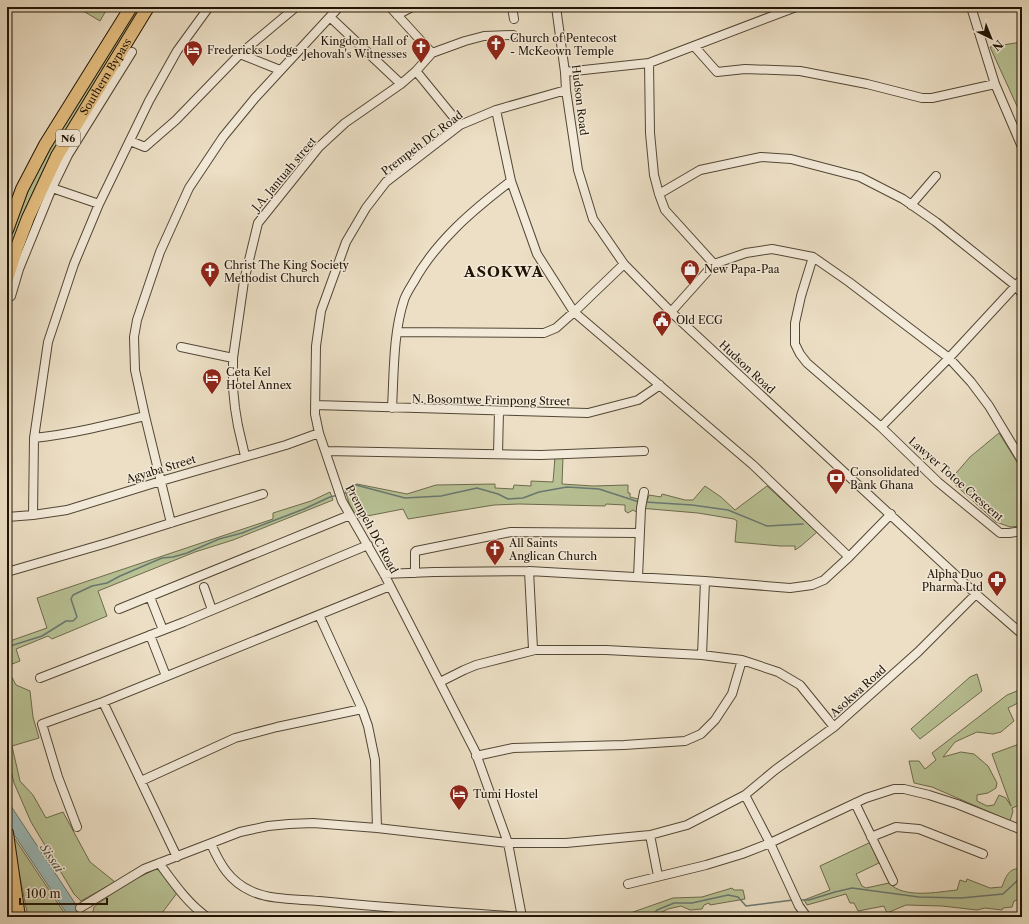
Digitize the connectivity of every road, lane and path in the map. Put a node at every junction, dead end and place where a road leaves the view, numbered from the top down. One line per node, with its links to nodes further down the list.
1 (131, 7): 37 (highway, Southern Bypass / N6)
2 (148, 7): 41 (highway, Southern Bypass / N6)
3 (210, 7): 29 (street)
4 (296, 7): 19 (street)
5 (339, 7): 13 (street)
6 (390, 7): 12 (street)
7 (412, 7): 12 (street)
8 (512, 7): 14 (street)
9 (556, 7): 23 (street, Hudson Road)
10 (796, 7): 16 (street)
11 (971, 7): 25 (street)
12 (397, 15): 18 (street)
13 (330, 17): 21 (street); 24 (street)
14 (514, 19)
15 (513, 35): 18 (street)
16 (694, 46): 20 (street); 25 (street)
17 (132, 52): 33 (street)
18 (432, 53): 22 (street, J.A. Jantuah street)
19 (240, 54): 21 (street); 29 (street)
20 (649, 63): 23 (street); 34 (street)
21 (280, 70): 56 (street)
22 (416, 71): 24 (street, J.A. Jantuah street); 28 (street)
23 (565, 72): 26 (street, Hudson Road)
24 (401, 84): 50 (street, J.A. Jantuah street)
25 (994, 84): 30 (street)
26 (566, 90): 27 (street, Prempeh DC Road); 39 (street, Hudson Road)
27 (496, 110): 28 (street, Prempeh DC Road); 32 (street)
28 (460, 125): 53 (street, Prempeh DC Road)
29 (130, 141): 35 (street)
30 (1022, 147)
31 (936, 176): 36 (street)
32 (512, 181): 46 (street); 48 (street)
33 (52, 188): 35 (street); 45 (street)
34 (659, 194): 36 (street); 40 (street)
35 (99, 204): 59 (street)
36 (911, 205): 43 (street)
37 (7, 230)
38 (813, 257): 40 (street); 51 (street); 57 (street, Lawyer Totoe Crescent)
39 (624, 264): 46 (street); 47 (street, Hudson Road)
40 (714, 264): 47 (street)
41 (7, 279)
42 (1022, 279): 43 (street)
43 (1016, 286): 44 (street); 51 (street)
44 (1022, 294)
45 (7, 299)
46 (574, 312): 48 (street); 52 (street)
47 (671, 312): 69 (street, Hudson Road)
48 (397, 332): 54 (street)
49 (181, 347): 50 (street)
50 (233, 358): 63 (street, J.A. Jantuah street)
51 (949, 358): 57 (street); 64 (street)
52 (660, 385): 55 (street, N. Bosomtwe Frimpong Street); 76 (street)
53 (315, 405): 54 (street, N. Bosomtwe Frimpong Street); 58 (street, Prempeh DC Road)
54 (392, 408): 55 (street, N. Bosomtwe Frimpong Street)
55 (499, 411): 62 (street)
56 (145, 416): 59 (street); 65 (street)
57 (881, 427): 73 (street, Lawyer Totoe Crescent)
58 (319, 433): 60 (street, Prempeh DC Road); 63 (street, Agyaba Street)
59 (34, 438): 70 (street)
60 (326, 451): 62 (street); 68 (street, Prempeh DC Road)
61 (644, 451): 62 (street)
62 (498, 454)
63 (245, 456): 65 (street, Agyaba Street)
64 (1022, 461)
65 (161, 480): 70 (street, Agyaba Street); 72 (street)
66 (263, 494): 72 (street)
67 (644, 496): 74 (street)
68 (350, 514): 75 (street, Prempeh DC Road); 86 (street)
69 (891, 514): 76 (street); 85 (street, Hudson Road)
70 (33, 515): 71 (street, Agyaba Street)
71 (7, 517)
72 (171, 523): 78 (street)
73 (1022, 531)
74 (640, 533): 79 (street); 81 (street)
75 (368, 545): 80 (street, Prempeh DC Road); 88 (street)
76 (849, 557): 82 (street)
77 (529, 571): 79 (street); 81 (street); 93 (street)
78 (7, 572)
79 (415, 572): 80 (street)
80 (384, 574): 83 (street, Prempeh DC Road)
81 (638, 577): 82 (street)
82 (705, 581): 94 (street)
83 (390, 586): 89 (street); 98 (street, Prempeh DC Road)
84 (204, 587): 88 (street)
85 (976, 594): 91 (street, Hudson Road); 101 (street, Asokwa Road)
86 (150, 597): 87 (street); 90 (street)
87 (118, 609)
88 (212, 610): 90 (street)
89 (319, 616): 96 (street); 100 (street)
90 (163, 630): 92 (street)
91 (1022, 634)
92 (150, 635): 96 (street); 97 (street)
93 (535, 650): 94 (street); 98 (street)
94 (702, 655): 95 (street)
95 (742, 660): 101 (street); 102 (street)
96 (166, 676): 99 (street)
97 (40, 678)
98 (440, 682): 102 (street, Prempeh DC Road)
99 (103, 702): 103 (street); 106 (street)
100 (362, 709): 103 (street); 107 (street)
101 (834, 727): 104 (street, Asokwa Road)
102 (476, 756): 112 (street, Prempeh DC Road)
103 (141, 781): 116 (street)
104 (745, 795): 110 (street, Asokwa Road); 113 (street)
105 (855, 803): 108 (street); 111 (street); 113 (street)
106 (77, 827)
107 (377, 828): 112 (street, Asokwa Road); 114 (street, Asokwa Road)
108 (1022, 830)
109 (7, 832): 122 (highway)
110 (650, 835): 112 (street, Asokwa Road); 118 (street)
111 (871, 836): 115 (street); 119 (street)
112 (508, 843): 124 (street, Prempeh DC Road)
113 (770, 843): 118 (street); 125 (street)
114 (211, 844): 116 (street, Asokwa Road); 124 (street)
115 (983, 854)
116 (177, 857): 117 (street, Asokwa Road)
117 (159, 863): 121 (street, Asokwa Road); 123 (street)
118 (658, 876): 120 (street)
119 (893, 881)
120 (628, 884)
121 (80, 908)
122 (19, 917)
123 (207, 917)
124 (522, 917)
125 (807, 917)

